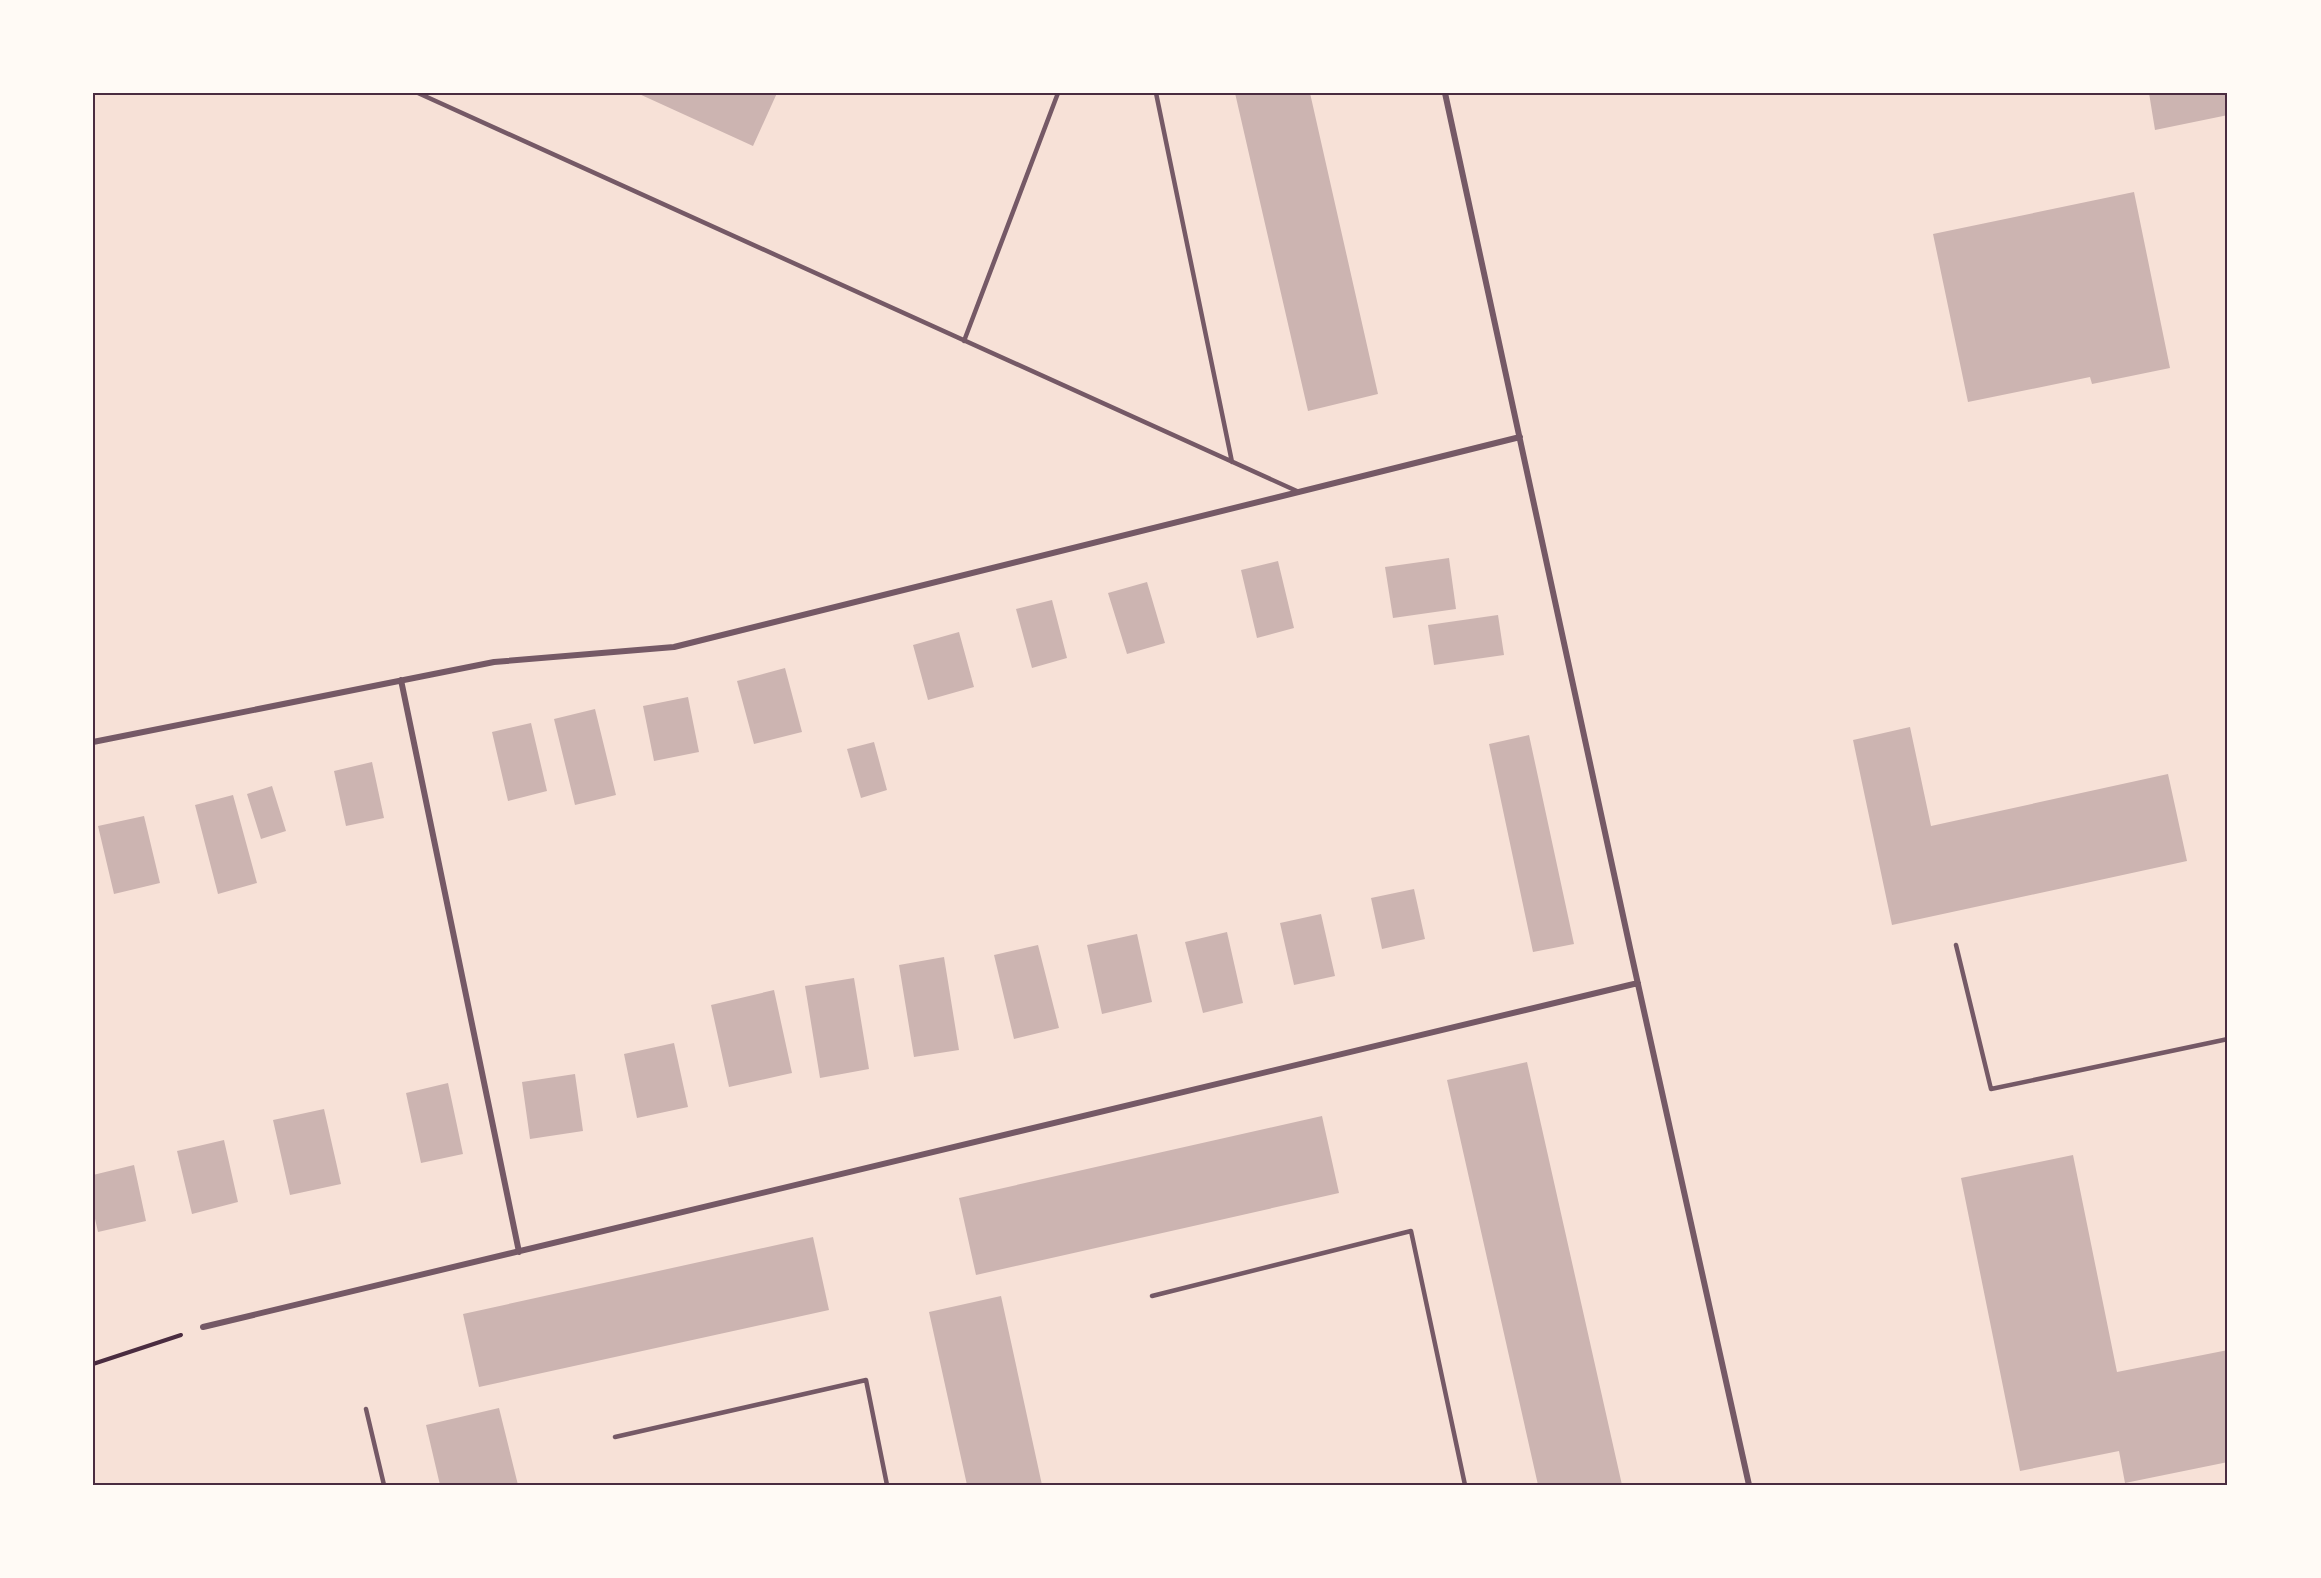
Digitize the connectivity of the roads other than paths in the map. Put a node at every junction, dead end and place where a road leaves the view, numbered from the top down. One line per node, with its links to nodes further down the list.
1 (418, 93): 5 (lane)
2 (1058, 93): 5 (lane)
3 (1156, 93): 7 (lane)
4 (1445, 93): 6 (street)
5 (964, 341): 7 (lane)
6 (1520, 437): 8 (street); 12 (street)
7 (1232, 462): 8 (lane)
8 (1299, 492): 9 (street)
9 (400, 680): 10 (street); 14 (street)
10 (93, 742)
11 (1956, 945): 13 (lane)
12 (1638, 983): 14 (street); 22 (street)
13 (2228, 1039)
14 (519, 1252): 16 (street)
15 (1152, 1296): 21 (lane)
16 (203, 1327)
17 (366, 1409): 19 (lane)
18 (615, 1437): 20 (lane)
19 (384, 1485)
20 (887, 1485)
21 (1465, 1485)
22 (1749, 1485)

